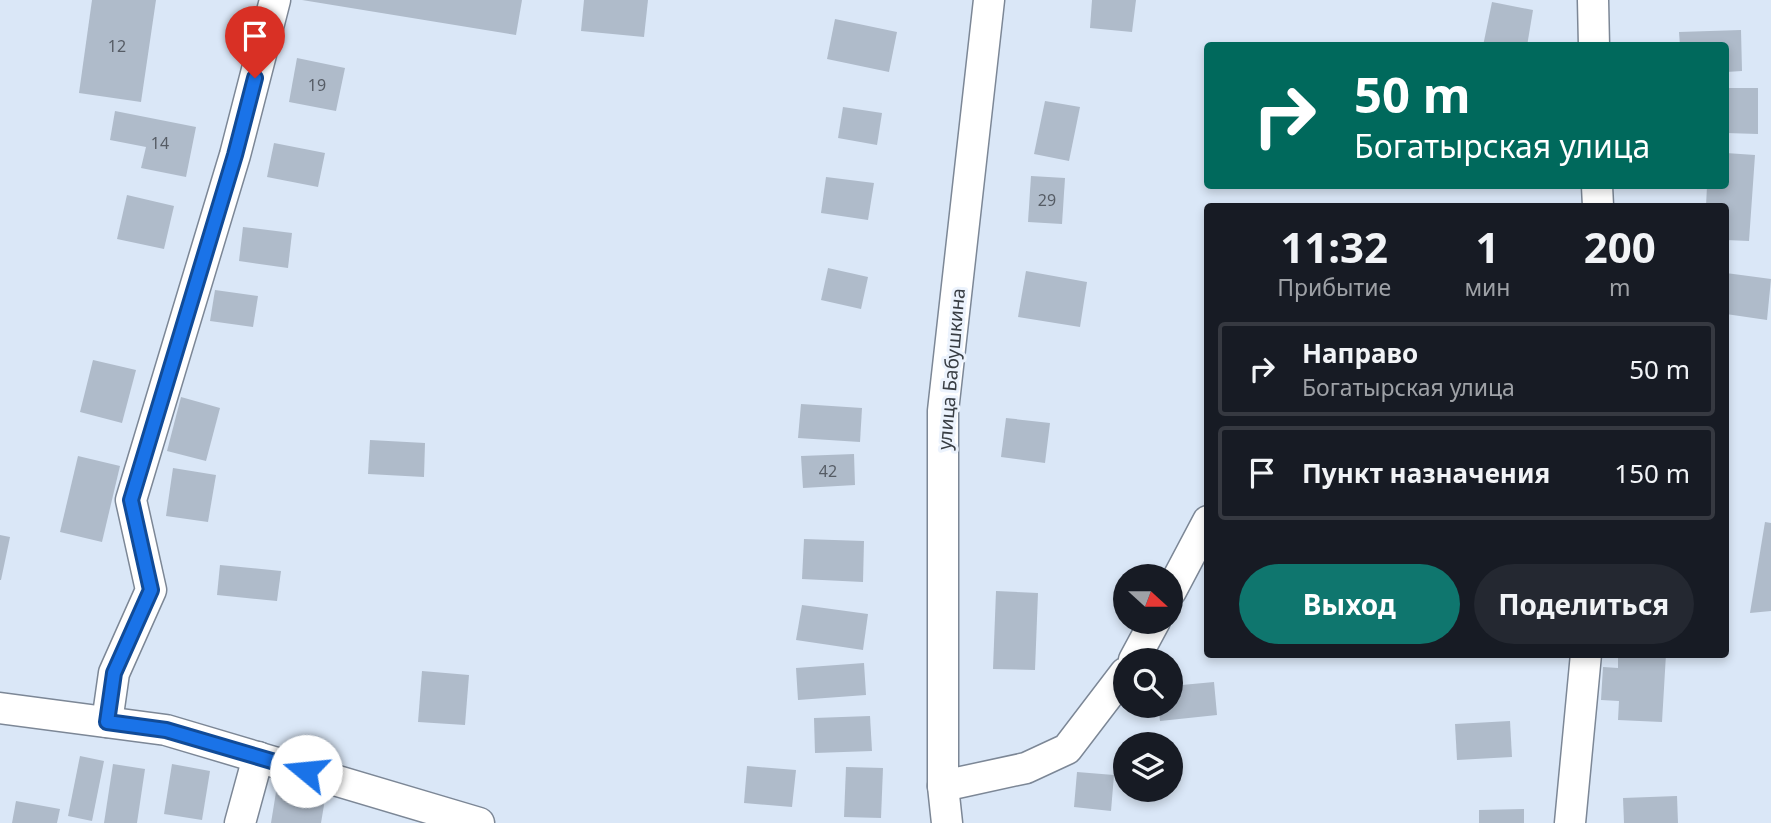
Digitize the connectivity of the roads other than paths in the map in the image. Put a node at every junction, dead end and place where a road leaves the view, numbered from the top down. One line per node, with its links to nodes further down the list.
1 (275, 0): 10 (street)
2 (989, 0): 12 (street, улица Бабушкина)
3 (1593, 0): 4 (street)
4 (1594, 42)
5 (1204, 529): 6 (street)
6 (1183, 568)
7 (1586, 658): 17 (street)
8 (1113, 689): 12 (street)
9 (0, 708): 10 (street)
10 (107, 722): 11 (street)
11 (258, 757): 13 (street); 14 (street)
12 (943, 786): 16 (street, улица Бабушкина)
13 (425, 815): 15 (street)
14 (240, 823)
15 (479, 823)
16 (947, 823)
17 (1570, 823)

